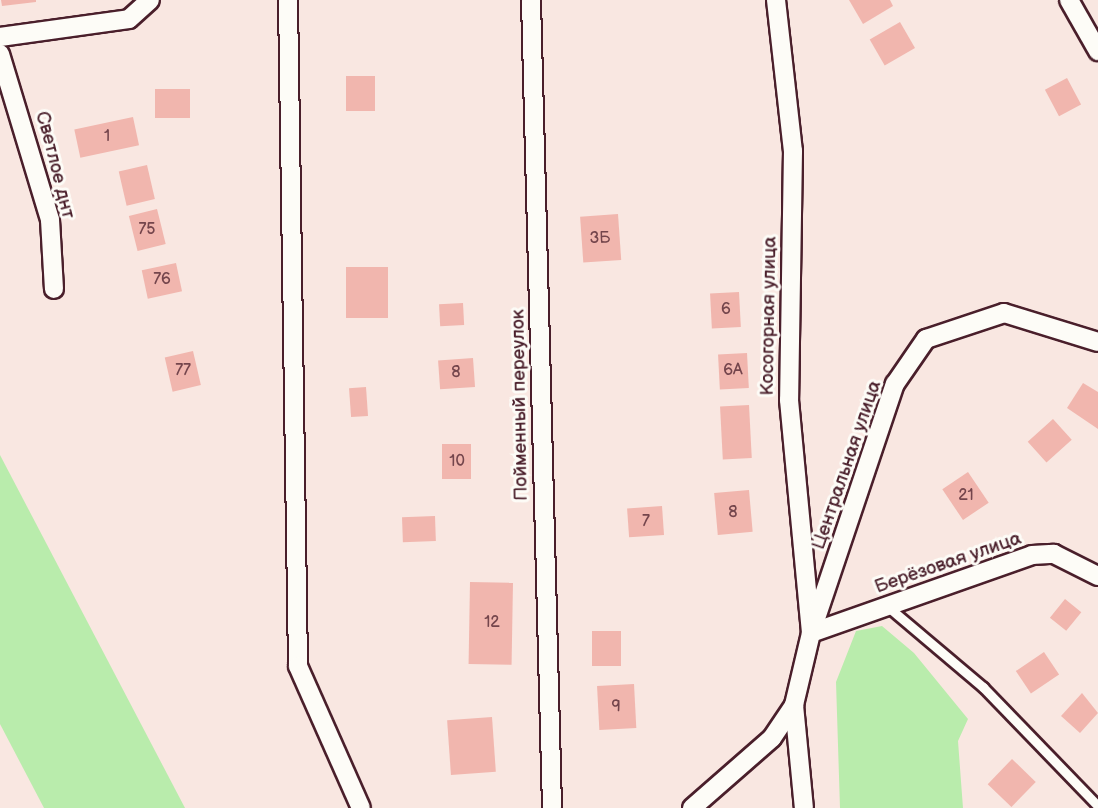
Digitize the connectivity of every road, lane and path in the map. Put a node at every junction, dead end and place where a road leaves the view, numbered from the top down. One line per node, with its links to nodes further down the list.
1 (150, 0): 6 (street)
2 (288, 0): 16 (street)
3 (531, 0): 17 (street, Пойменный переулок)
4 (776, 0): 13 (street, Косогорная улица)
5 (1069, 0): 7 (street)
6 (0, 37)
7 (1098, 51)
8 (0, 54): 9 (street, Светлое днт)
9 (54, 289)
10 (1098, 342): 13 (street, Центральная улица)
11 (1098, 576): 12 (street, Берёзовая улица)
12 (887, 606): 13 (street, Берёзовая улица); 15 (lane)
13 (811, 633): 14 (street, Центральная улица)
14 (794, 705): 18 (street); 19 (street)
15 (1098, 806)
16 (361, 808)
17 (552, 808)
18 (692, 808)
19 (804, 808)

